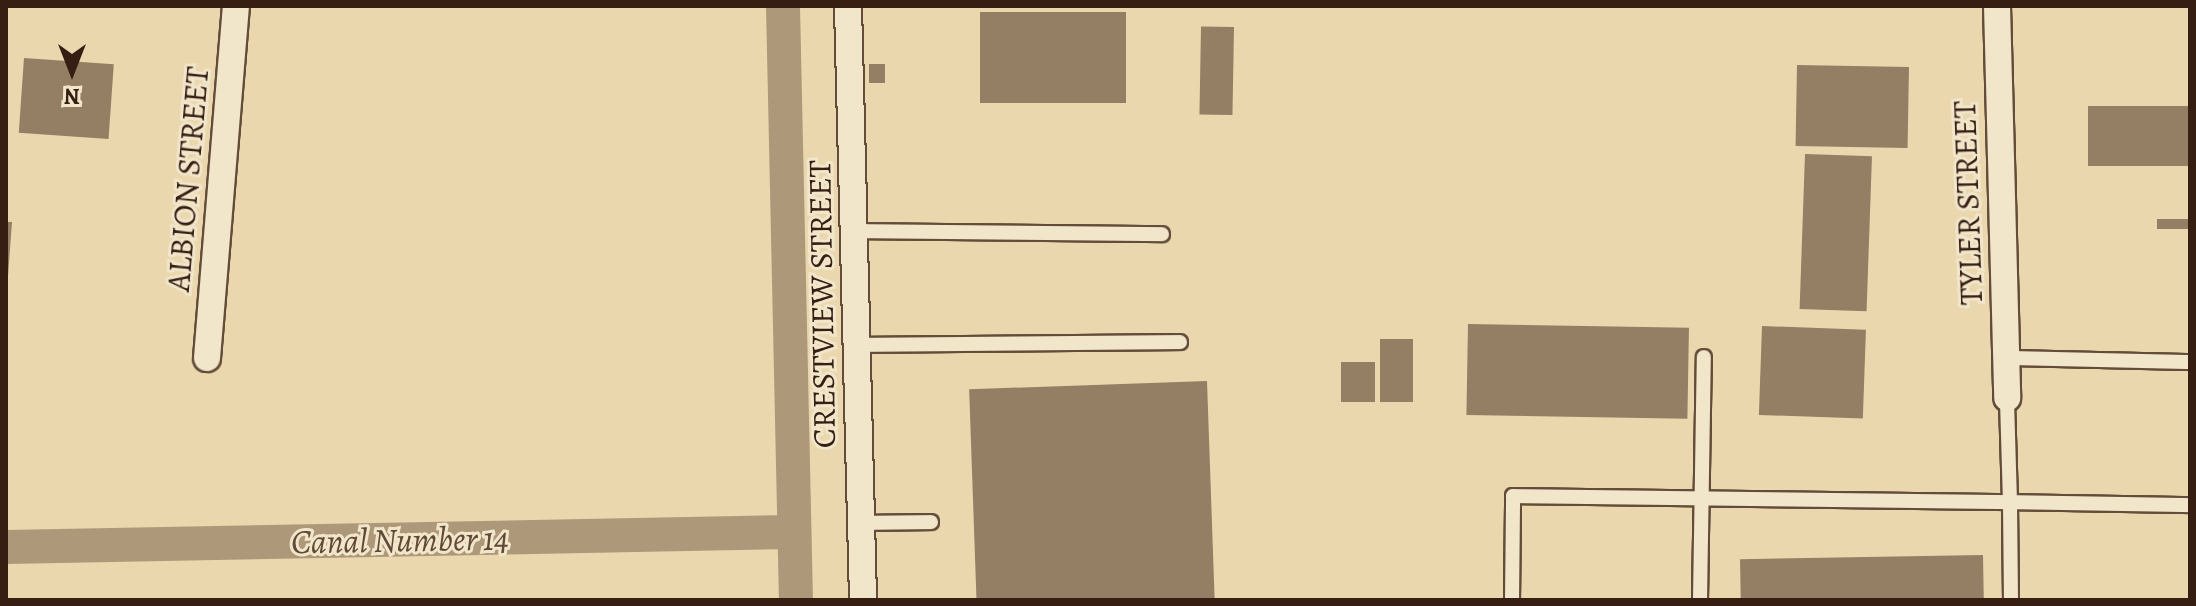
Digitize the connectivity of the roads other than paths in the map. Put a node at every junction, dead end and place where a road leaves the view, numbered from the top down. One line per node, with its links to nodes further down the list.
1 (236, 6): 9 (street, ALBION STREET)
2 (848, 6): 4 (street, CRESTVIEW STREET)
3 (1997, 6): 10 (street, TYLER STREET)
4 (854, 231): 5 (lane); 7 (street, CRESTVIEW STREET)
5 (1162, 234)
6 (1180, 342): 7 (lane)
7 (857, 345): 17 (street, CRESTVIEW STREET)
8 (1704, 357): 13 (lane)
9 (207, 358)
10 (2007, 358): 11 (lane); 12 (street, TYLER STREET)
11 (2190, 362)
12 (2007, 398): 14 (lane)
13 (1701, 498): 14 (lane); 19 (lane); 20 (lane)
14 (2010, 502): 15 (lane); 21 (lane)
15 (2190, 505)
16 (931, 522): 17 (lane)
17 (861, 523): 18 (street, CRESTVIEW STREET)
18 (863, 600)
19 (1512, 600)
20 (1700, 600)
21 (2011, 600)

